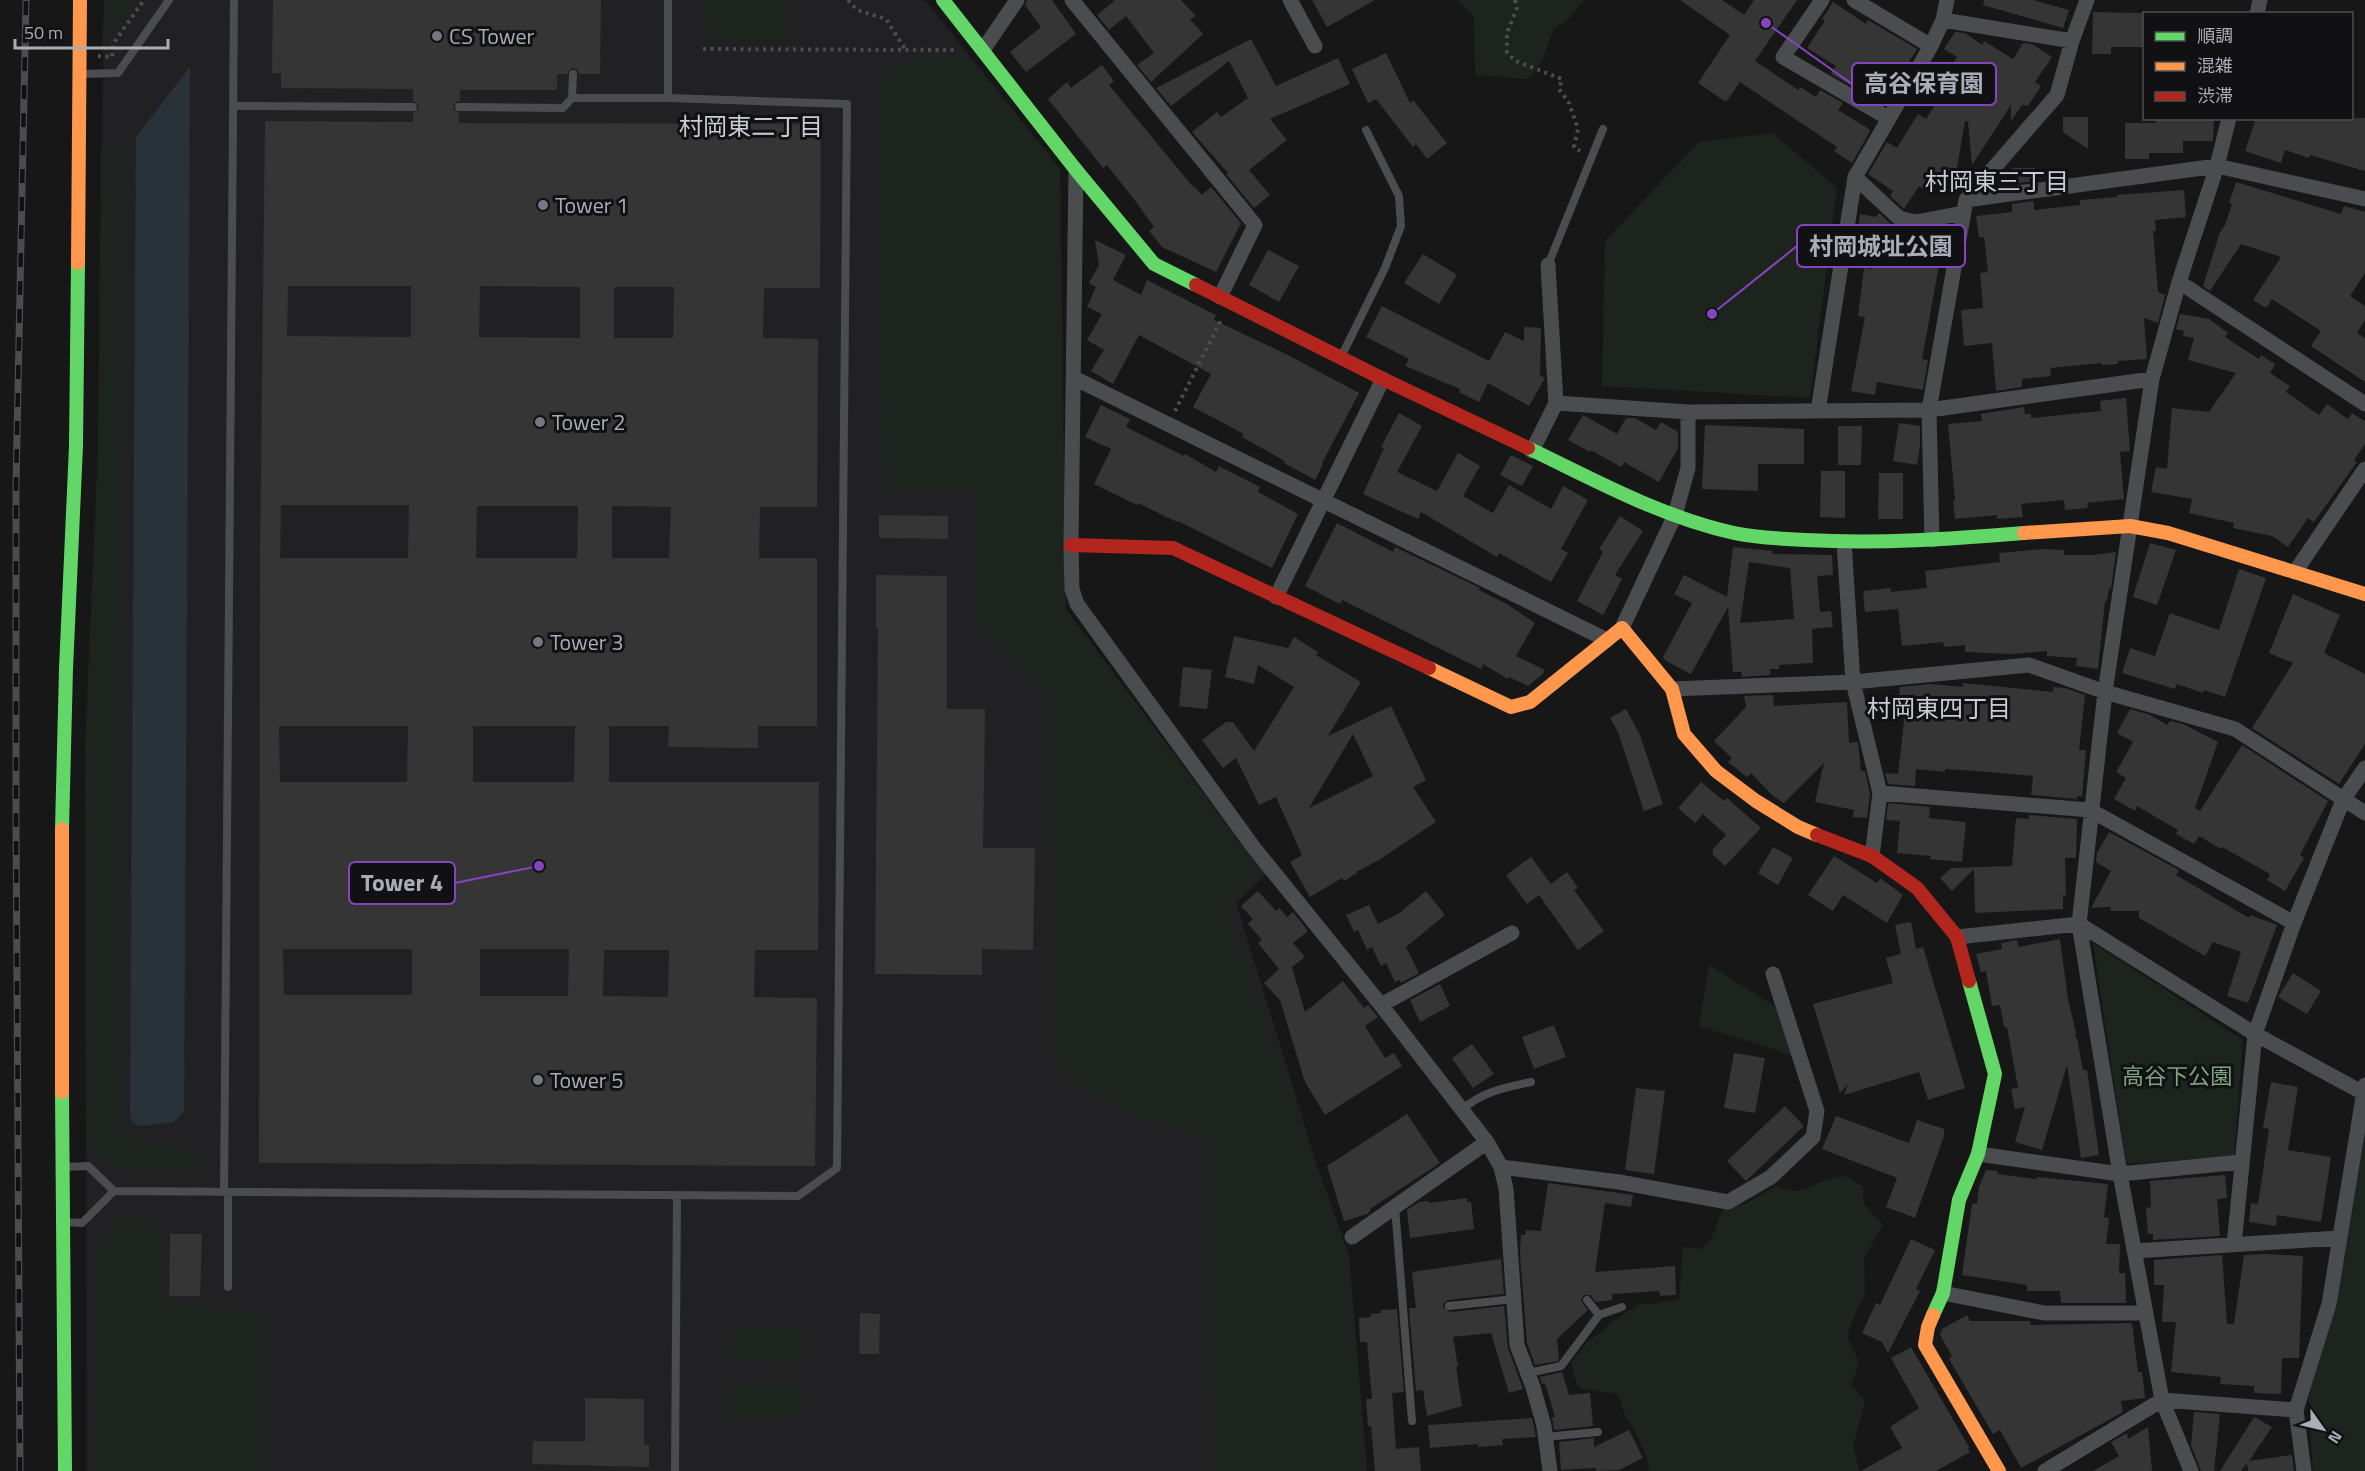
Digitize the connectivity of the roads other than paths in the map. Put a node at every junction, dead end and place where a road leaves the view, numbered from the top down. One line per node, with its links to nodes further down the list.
1 (80, 0): 18 (street)
2 (169, 0): 18 (lane)
3 (234, 0): 22 (lane)
4 (668, 0): 21 (lane)
5 (943, 0): 17 (street)
6 (1017, 0): 17 (street)
7 (1072, 0): 36 (street)
8 (1290, 0): 15 (street)
9 (1822, 0): 25 (street)
10 (1854, 0): 16 (street)
11 (1947, 0): 13 (street)
12 (2087, 0): 14 (street)
13 (1943, 20): 14 (street); 16 (street)
14 (2072, 40): 33 (street)
15 (1315, 46)
16 (1931, 46): 25 (street)
17 (983, 50): 30 (street)
18 (79, 74): 81 (street)
19 (573, 74): 20 (lane)
20 (572, 98): 21 (lane); 24 (lane)
21 (668, 98): 86 (lane)
22 (234, 106): 23 (lane); 85 (lane)
23 (413, 107)
24 (459, 107)
25 (1888, 118): 31 (street)
26 (2228, 120): 29 (street)
27 (1603, 129): 34 (lane)
28 (1366, 130): 37 (lane)
29 (2217, 166): 32 (street); 33 (street); 35 (street)
30 (1076, 170): 36 (street); 38 (street)
31 (1855, 177): 33 (street); 44 (street)
32 (2365, 199)
33 (1965, 206): 43 (street)
34 (1548, 265): 41 (street)
35 (2179, 282): 40 (street); 42 (street)
36 (1225, 299): 37 (street)
37 (1341, 358): 39 (street)
38 (1074, 378): 48 (street); 53 (street)
39 (1383, 379): 46 (street); 48 (street)
40 (2152, 379): 43 (street); 50 (street)
41 (1556, 403): 45 (street); 46 (street)
42 (2365, 404)
43 (1929, 410): 44 (street); 51 (street)
44 (1818, 411): 45 (street)
45 (1688, 412): 49 (street)
46 (1532, 451): 49 (street)
47 (2365, 470): 54 (street)
48 (1323, 501): 56 (street); 58 (street)
49 (1675, 515): 52 (street); 57 (street)
50 (2130, 526): 51 (street); 54 (street); 61 (street)
51 (1932, 540): 52 (street)
52 (1844, 542): 59 (street)
53 (1071, 545): 56 (street); 73 (street)
54 (2295, 572): 55 (street)
55 (2365, 594)
56 (1276, 597): 58 (street)
57 (1622, 628): 58 (street); 60 (street)
58 (1607, 640)
59 (1853, 682): 60 (street); 61 (street); 63 (street)
60 (1672, 689): 67 (street)
61 (2104, 692): 64 (street); 65 (street)
62 (2365, 768): 64 (street)
63 (1880, 793): 65 (street); 67 (street)
64 (2343, 800): 66 (street); 68 (street)
65 (2091, 810): 68 (street); 69 (street)
66 (2365, 813)
67 (1872, 856): 71 (street)
68 (2294, 923): 74 (street)
69 (2079, 924): 71 (street); 74 (street); 83 (street)
70 (1512, 933): 73 (street)
71 (1957, 937): 79 (street)
72 (1773, 974): 82 (street)
73 (1381, 1005): 77 (street)
74 (2255, 1034): 76 (street); 80 (street)
75 (1531, 1082): 77 (lane)
76 (2364, 1091): 90 (street)
77 (1461, 1110): 78 (street)
78 (1487, 1142): 82 (street); 87 (street)
79 (1978, 1154): 83 (street); 94 (street)
80 (2241, 1162): 83 (street); 91 (street)
81 (64, 1167): 84 (lane); 88 (street)
82 (1501, 1167): 95 (street)
83 (2120, 1174): 92 (street)
84 (114, 1191): 85 (lane); 88 (lane)
85 (226, 1192): 86 (lane); 93 (lane)
86 (677, 1196): 108 (lane)
87 (1394, 1206): 89 (street); 104 (lane)
88 (64, 1222): 107 (street)
89 (1352, 1237)
90 (2339, 1238): 91 (street); 103 (street)
91 (2234, 1245): 92 (street)
92 (2134, 1251): 99 (street)
93 (228, 1287)
94 (1943, 1293): 99 (street); 110 (street)
95 (1514, 1299): 97 (lane); 101 (street)
96 (1587, 1300): 100 (lane)
97 (1449, 1306)
98 (1622, 1307): 100 (lane)
99 (2146, 1313): 102 (street)
100 (1599, 1315): 101 (lane)
101 (1528, 1373): 106 (street)
102 (2162, 1400): 103 (street); 111 (street); 112 (street)
103 (2296, 1410): 113 (street)
104 (1412, 1421)
105 (1598, 1432): 106 (lane)
106 (1545, 1437): 109 (street)
107 (64, 1471)
108 (675, 1471)
109 (1550, 1471)
110 (1999, 1471)
111 (2045, 1471)
112 (2191, 1471)
113 (2304, 1471)

